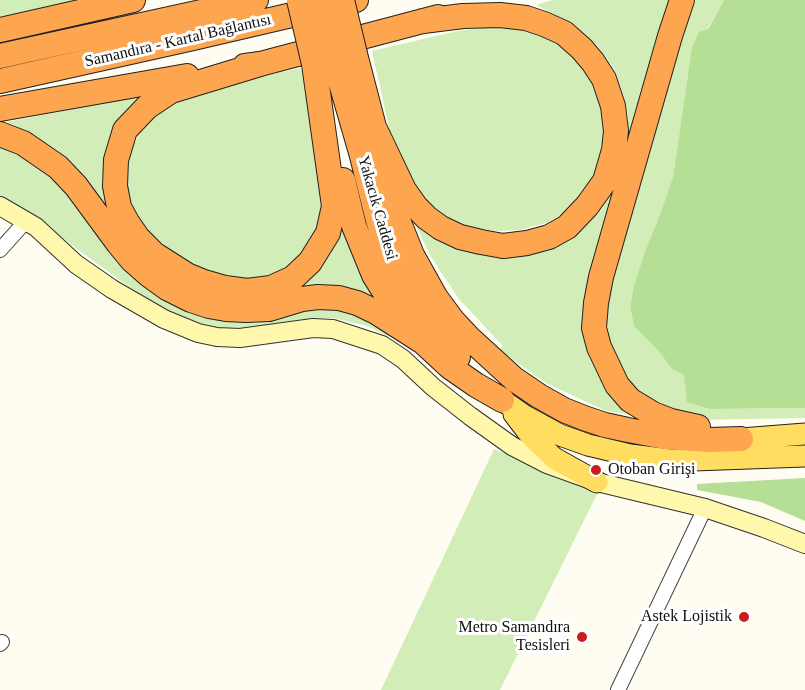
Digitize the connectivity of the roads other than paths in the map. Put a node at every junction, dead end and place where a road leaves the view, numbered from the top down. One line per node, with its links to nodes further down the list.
1 (133, 0): 10 (highway)
2 (256, 0): 11 (highway, Samandıra - Kartal Bağlantısı)
3 (298, 0): 12 (highway, bridge)
4 (320, 0): 12 (highway, bridge)
5 (342, 0): 12 (highway, bridge)
6 (356, 0): 14 (highway, Samandıra - Kartal Bağlantısı)
7 (501, 0): 9 (highway)
8 (682, 0): 24 (highway)
9 (423, 21): 13 (highway); 16 (highway)
10 (0, 30)
11 (0, 56)
12 (334, 59): 13 (highway); 16 (highway, Yakacık Caddesi); 21 (highway); 22 (highway, Yakacık Caddesi)
13 (260, 64): 15 (highway)
14 (0, 81)
15 (0, 109)
16 (374, 127): 24 (highway, Yakacık Caddesi)
17 (0, 134): 21 (highway)
18 (0, 206): 19 (main road)
19 (26, 221): 20 (street); 26 (main road)
20 (0, 250)
21 (423, 342): 22 (highway)
22 (502, 400): 25 (main road, Yakacık Caddesi); 26 (main road)
23 (805, 434): 24 (main road, Yakacık Caddesi)
24 (741, 439)
25 (805, 456)
26 (597, 482): 27 (main road)
27 (705, 508): 28 (main road); 29 (street)
28 (805, 544)
29 (618, 690)

